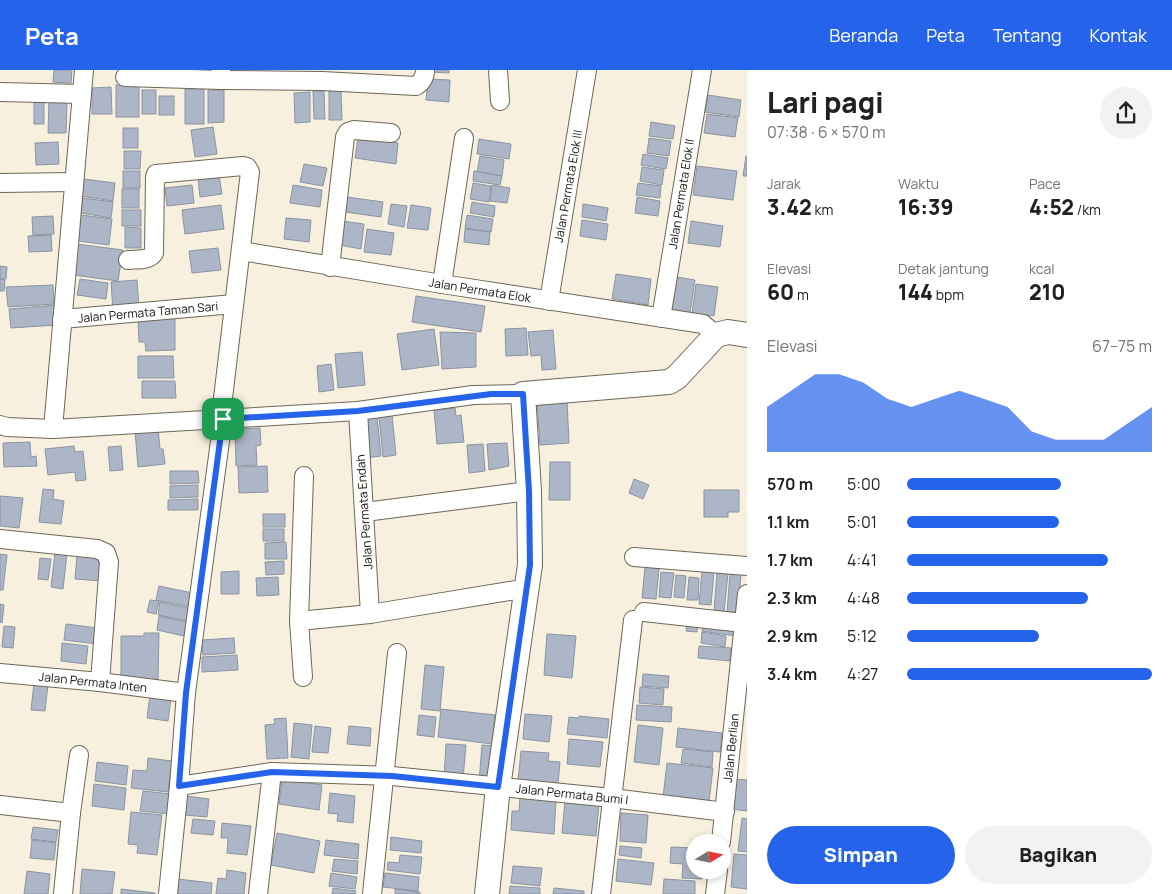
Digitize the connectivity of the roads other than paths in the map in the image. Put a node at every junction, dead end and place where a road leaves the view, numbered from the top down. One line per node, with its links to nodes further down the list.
1 (84, 70): 10 (street)
2 (425, 70): 7 (street)
3 (498, 70): 11 (street)
4 (587, 70): 20 (street, Jalan Permata Elok III)
5 (702, 70): 22 (street, Jalan Permata Elok II)
6 (221, 75): 7 (street); 8 (street)
7 (322, 76)
8 (125, 77)
9 (0, 92): 10 (street)
10 (82, 94): 14 (street)
11 (500, 101)
12 (391, 133): 18 (street)
13 (464, 138): 19 (street)
14 (74, 182): 15 (street); 23 (street)
15 (0, 183)
16 (241, 251): 17 (street); 18 (street, Jalan Permata Elok); 21 (street)
17 (128, 260)
18 (330, 267): 19 (street, Jalan Permata Elok)
19 (442, 284): 20 (street, Jalan Permata Elok)
20 (549, 301): 22 (street, Jalan Permata Elok)
21 (234, 304): 23 (street, Jalan Permata Taman Sari); 28 (street)
22 (661, 318): 24 (street, Jalan Permata Elok)
23 (62, 319): 30 (street)
24 (716, 335): 25 (street); 26 (street)
25 (747, 336)
26 (523, 394): 27 (street); 32 (street)
27 (358, 411): 28 (street); 33 (street, Jalan Permata Endah)
28 (223, 419): 30 (street); 46 (street)
29 (0, 425): 30 (street)
30 (53, 429)
31 (304, 476): 40 (street)
32 (529, 491): 33 (street); 37 (street)
33 (365, 512): 39 (street, Jalan Permata Endah)
34 (0, 539): 45 (street)
35 (634, 557): 36 (street)
36 (747, 566)
37 (528, 588): 39 (street); 51 (street)
38 (747, 594): 41 (street, Jalan Berlian)
39 (370, 614): 40 (street)
40 (299, 620): 44 (street)
41 (744, 628): 52 (street); 54 (street, Jalan Berlian)
42 (397, 653): 49 (street)
43 (0, 673): 45 (street, Jalan Permata Inten)
44 (303, 677)
45 (100, 682): 46 (street, Jalan Permata Inten)
46 (186, 693): 50 (street)
47 (79, 755): 55 (street)
48 (272, 772): 49 (street, Jalan Permata Bumi I); 50 (street, Jalan Permata Bumi I); 60 (street)
49 (384, 776): 51 (street, Jalan Permata Bumi I); 61 (street)
50 (179, 786): 59 (street)
51 (498, 787): 52 (street, Jalan Permata Bumi I); 62 (street)
52 (612, 798): 54 (street, Jalan Permata Bumi I); 63 (street)
53 (0, 805): 55 (street)
54 (725, 812): 56 (street, Jalan Berlian)
55 (71, 813): 58 (street)
56 (722, 834)
57 (717, 879): 64 (street)
58 (63, 894)
59 (168, 894)
60 (258, 894)
61 (372, 894)
62 (486, 894)
63 (601, 894)
64 (715, 894)

